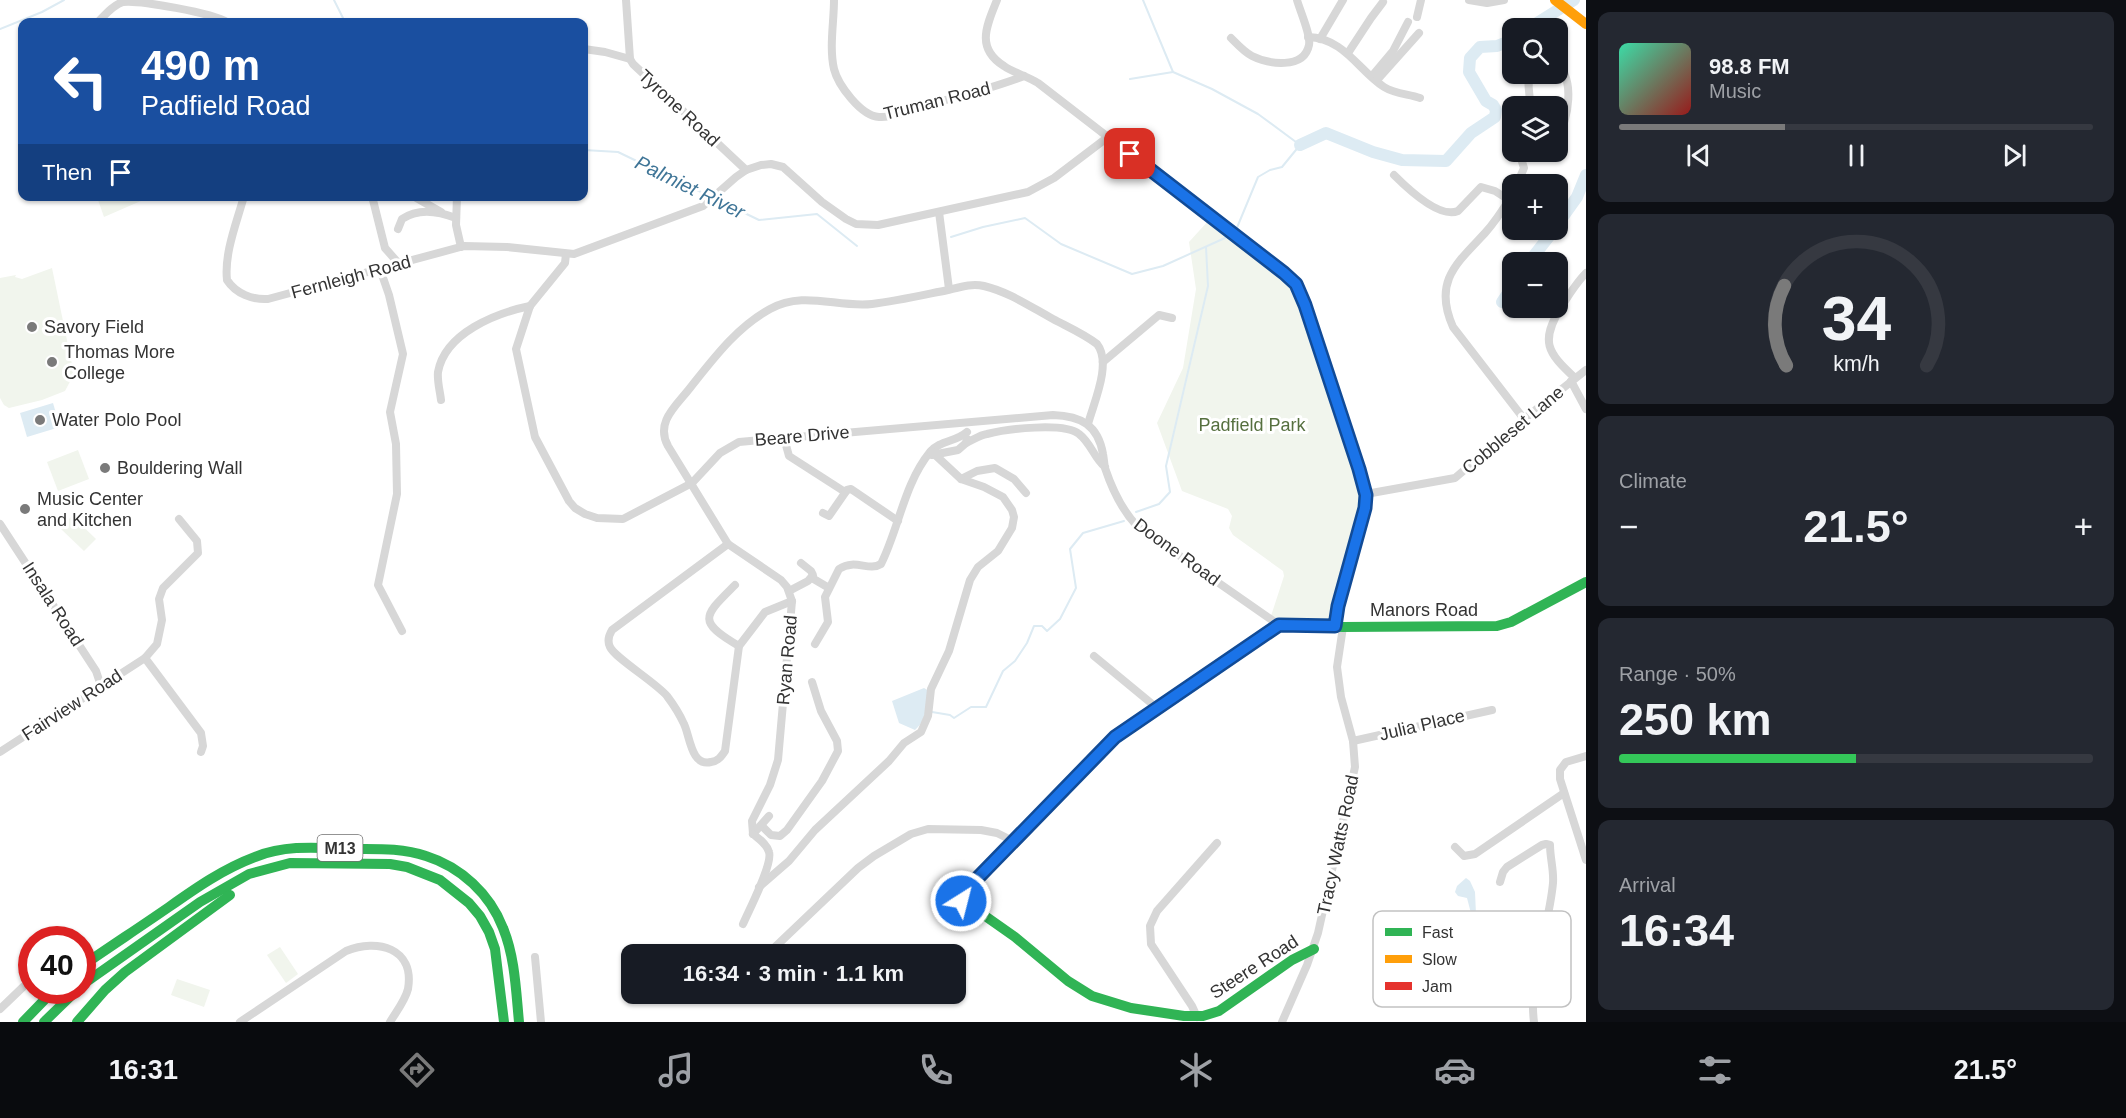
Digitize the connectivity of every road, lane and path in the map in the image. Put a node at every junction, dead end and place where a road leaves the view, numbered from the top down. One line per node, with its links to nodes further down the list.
1 (626, 0): 23 (street, Tyrone Road)
2 (834, 0): 24 (street, Truman Road)
3 (998, 0): 24 (street)
4 (1297, 0): 18 (street)
5 (1343, 0): 20 (street)
6 (1421, 0): 12 (street)
7 (1469, 0): 8 (street)
8 (1504, 0)
9 (1555, 0): 16 (main road)
10 (152, 2): 13 (street); 14 (street)
11 (1383, 2): 22 (street)
12 (1417, 17)
13 (102, 18)
14 (219, 18)
15 (1408, 22): 25 (street)
16 (1586, 24)
17 (1419, 33): 25 (street)
18 (1308, 37): 19 (street); 20 (street)
19 (1231, 38)
20 (1320, 39): 22 (street)
21 (588, 50): 23 (street)
22 (1348, 53): 25 (street)
23 (630, 59): 28 (street, Tyrone Road)
24 (1024, 76): 27 (street)
25 (1374, 78): 26 (street)
26 (1420, 98)
27 (1108, 137): 36 (street); 65 (street)
28 (746, 170): 36 (street); 41 (street)
29 (1394, 175): 30 (street)
30 (1502, 194)
31 (243, 201): 43 (street, Fernleigh Road)
32 (373, 201): 42 (street)
33 (422, 201): 37 (street)
34 (457, 201): 38 (street)
35 (1502, 209): 53 (street)
36 (939, 212): 45 (street)
37 (442, 213): 38 (street); 39 (street)
38 (456, 218): 40 (street)
39 (398, 229)
40 (461, 247): 41 (street, Fernleigh Road); 42 (street, Fernleigh Road)
41 (566, 254): 46 (street)
42 (400, 265): 43 (street, Fernleigh Road)
43 (380, 269): 80 (street)
44 (1586, 273): 50 (street)
45 (949, 289): 48 (street); 62 (street)
46 (530, 306): 51 (street); 62 (street)
47 (1172, 318): 48 (street)
48 (1103, 362): 55 (street)
49 (1586, 370): 50 (street, Cobbleset Lane)
50 (1573, 380): 52 (street); 53 (street, Cobbleset Lane)
51 (441, 400)
52 (1586, 409)
53 (1524, 419): 65 (street, Cobbleset Lane)
54 (965, 423): 55 (street, Beare Drive); 56 (street); 57 (street, Beare Drive)
55 (1088, 424): 60 (street, Doone Road)
56 (967, 432): 58 (street); 59 (street)
57 (783, 438): 62 (street, Beare Drive); 63 (street)
58 (966, 443): 59 (street); 60 (street)
59 (931, 454): 61 (street); 68 (street)
60 (1105, 467): 78 (street, Doone Road)
61 (961, 479): 64 (street); 103 (street)
62 (693, 483): 70 (street, Ryan Road)
63 (846, 492): 66 (street); 68 (street)
64 (1026, 493)
65 (1366, 495): 79 (street, Tracy Watts Road)
66 (823, 513)
67 (179, 519): 84 (street)
68 (898, 521): 75 (street)
69 (0, 524): 86 (street, Insala Road)
70 (728, 544): 76 (street, Ryan Road); 82 (street)
71 (801, 563): 72 (street)
72 (812, 578): 75 (street); 76 (street)
73 (1586, 582): 79 (main road, Manors Road)
74 (735, 585): 82 (street)
75 (829, 588): 81 (street)
76 (789, 591): 77 (street, Ryan Road)
77 (792, 601): 82 (street); 96 (street, Ryan Road)
78 (1279, 625): 79 (main road, Manors Road); 87 (main road)
79 (1339, 627): 89 (street, Tracy Watts Road)
80 (402, 631)
81 (815, 644)
82 (739, 645)
83 (1094, 656): 87 (street)
84 (144, 658): 86 (street, Fairview Road); 91 (street)
85 (812, 682): 95 (street)
86 (101, 686): 90 (street, Fairview Road)
87 (1157, 708): 97 (main road)
88 (1492, 710): 89 (street, Julia Place)
89 (1353, 741): 107 (street, Tracy Watts Road)
90 (0, 752)
91 (201, 752)
92 (1586, 756): 93 (street)
93 (1564, 793): 99 (street); 100 (street)
94 (770, 816): 95 (street)
95 (762, 826): 96 (street)
96 (753, 834): 103 (street)
97 (1013, 841): 106 (street); 116 (main road, Steere Road)
98 (1217, 843): 116 (street)
99 (1455, 847)
100 (1586, 860)
101 (310, 863): 110 (main road, M13); 119 (main road); 122 (main road, M13)
102 (1500, 882): 104 (street)
103 (759, 886): 105 (street)
104 (1548, 911)
105 (743, 924)
106 (778, 944)
107 (1314, 949): 116 (main road, Steere Road); 125 (street, Tracy Watts Road)
108 (96, 956): 123 (main road, M13)
109 (535, 957): 124 (street)
110 (96, 975)
111 (18, 992): 115 (street)
112 (40, 1004): 117 (main road)
113 (63, 1004): 118 (main road)
114 (1533, 1007): 126 (street)
115 (0, 1009)
116 (1197, 1017)
117 (23, 1022)
118 (44, 1022)
119 (77, 1022)
120 (240, 1022): 121 (street)
121 (390, 1022)
122 (504, 1022)
123 (519, 1022)
124 (541, 1022)
125 (1282, 1022)
126 (1534, 1022)

